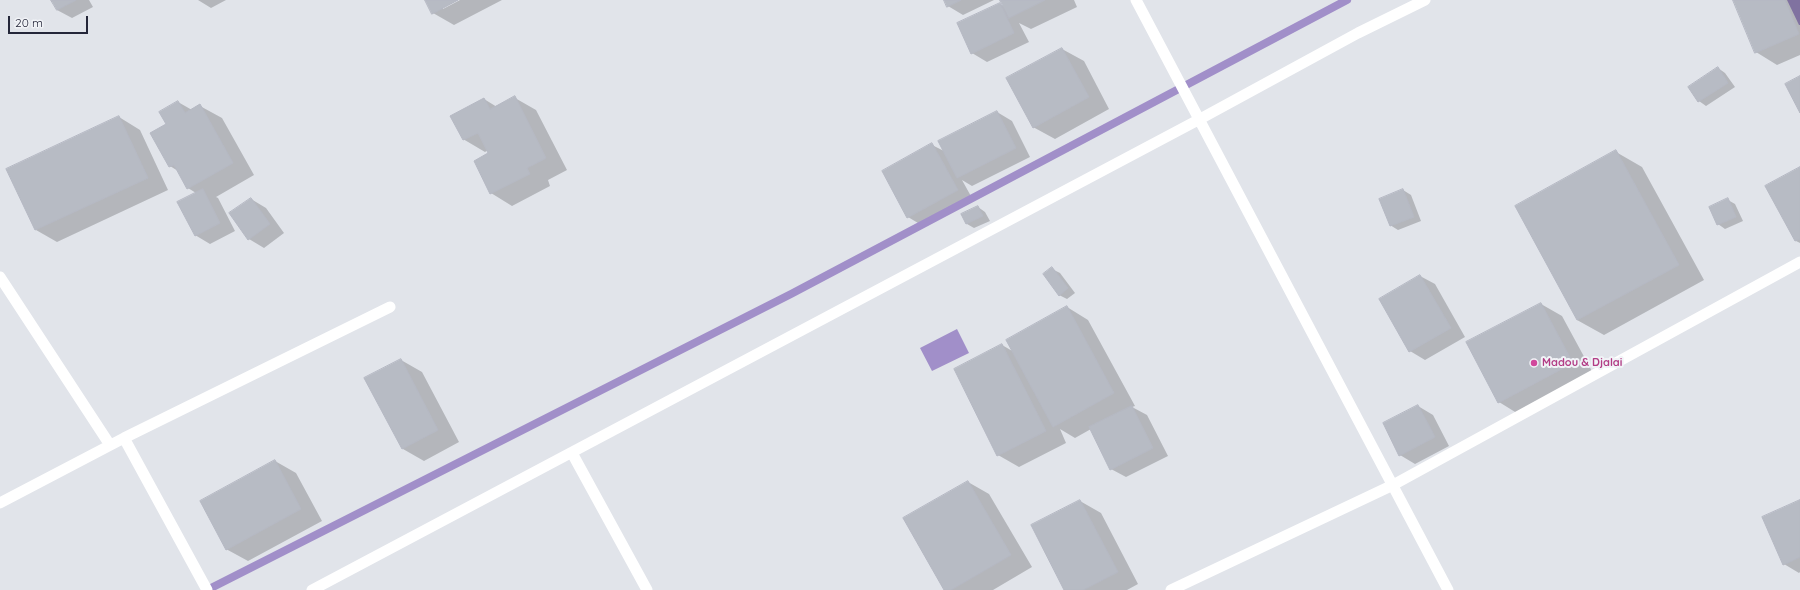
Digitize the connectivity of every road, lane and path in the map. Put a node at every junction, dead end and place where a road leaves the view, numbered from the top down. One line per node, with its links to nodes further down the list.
1 (1136, 0): 3 (street)
2 (1425, 0): 3 (street)
3 (1200, 120): 9 (street); 10 (street)
4 (1800, 262): 10 (street)
5 (0, 277): 8 (street)
6 (390, 307): 7 (street)
7 (124, 438): 8 (street); 12 (street)
8 (110, 445): 11 (street)
9 (572, 453): 13 (street); 14 (street)
10 (1393, 485): 15 (street); 16 (street)
11 (0, 503)
12 (207, 590)
13 (312, 590)
14 (647, 590)
15 (1171, 590)
16 (1448, 590)

